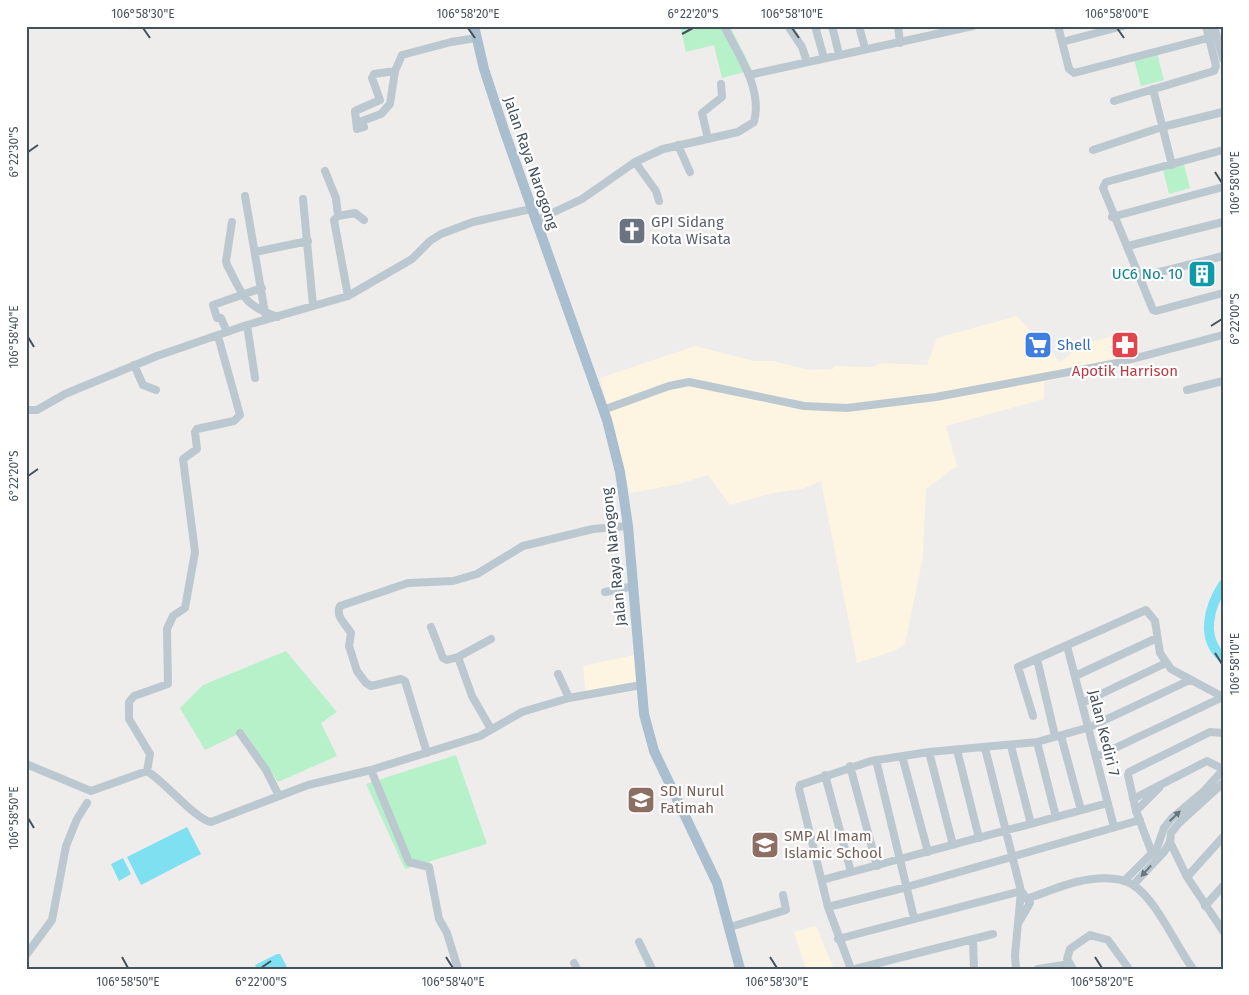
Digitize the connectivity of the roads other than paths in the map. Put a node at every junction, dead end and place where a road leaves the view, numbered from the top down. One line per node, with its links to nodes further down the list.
1 (474, 26): 13 (main road, Jalan Raya Narogong)
2 (724, 26): 23 (street)
3 (815, 26): 19 (street)
4 (832, 26): 18 (street)
5 (898, 26): 16 (street)
6 (973, 26): 16 (street)
7 (1058, 26): 15 (street)
8 (1122, 26): 15 (street)
9 (1206, 26): 14 (street)
10 (1214, 26): 20 (street)
11 (790, 29): 21 (street)
12 (860, 30): 17 (street)
13 (476, 38): 22 (street); 41 (main road, Jalan Raya Narogong)
14 (1208, 38): 15 (street); 25 (street)
15 (1062, 42)
16 (900, 43): 17 (street)
17 (866, 48): 18 (street)
18 (839, 54): 19 (street)
19 (824, 58): 21 (street)
20 (1223, 59)
21 (807, 62): 23 (street)
22 (395, 71): 22 (street)
23 (749, 75): 29 (street)
24 (721, 84): 29 (street)
25 (1154, 89): 26 (street); 28 (street)
26 (1114, 101)
27 (1223, 112): 28 (street)
28 (1162, 127): 31 (street); 34 (street)
29 (708, 139): 30 (street)
30 (678, 145): 33 (street); 36 (street)
31 (1093, 150)
32 (1223, 150): 34 (street)
33 (635, 162): 40 (street); 45 (street)
34 (1172, 164): 43 (street)
35 (325, 171): 42 (street)
36 (690, 172)
37 (1223, 188): 43 (street)
38 (244, 196): 50 (street)
39 (303, 199): 48 (street)
40 (659, 201)
41 (531, 209): 45 (main road, Jalan Raya Narogong); 56 (street)
42 (338, 216): 44 (street); 56 (street)
43 (1112, 217): 49 (street)
44 (364, 220)
45 (535, 221): 70 (main road, Jalan Raya Narogong)
46 (232, 222): 55 (street)
47 (1223, 222): 49 (street)
48 (308, 241): 50 (street); 57 (street)
49 (1128, 246): 52 (street)
50 (255, 252): 53 (street)
51 (1223, 256): 52 (street)
52 (1140, 277): 54 (street)
53 (262, 288): 55 (street); 58 (street)
54 (1223, 293)
55 (242, 294): 58 (street); 61 (street)
56 (348, 296): 57 (street)
57 (313, 306): 59 (street)
58 (265, 313): 59 (street)
59 (278, 317): 60 (street)
60 (247, 325): 61 (street); 65 (street)
61 (228, 332): 63 (street)
62 (1223, 335): 70 (street)
63 (218, 336): 64 (street); 105 (street)
64 (134, 365): 67 (street); 69 (street)
65 (255, 378)
66 (1223, 381): 68 (street)
67 (156, 390)
68 (1187, 390)
69 (26, 410)
70 (603, 410): 71 (main road, Jalan Raya Narogong)
71 (628, 526): 72 (main road, Jalan Raya Narogong); 99 (street)
72 (634, 586): 73 (street); 84 (main road, Jalan Raya Narogong)
73 (605, 592)
74 (430, 627): 78 (street)
75 (1157, 638): 77 (street); 80 (street); 82 (street)
76 (491, 639): 78 (street)
77 (1067, 646): 79 (street); 82 (street, Jalan Kediri 7)
78 (458, 657): 90 (street)
79 (1037, 659): 88 (street); 93 (street)
80 (1166, 663): 83 (street); 87 (street)
81 (558, 674): 86 (street)
82 (1075, 676): 87 (street, Jalan Kediri 7)
83 (1190, 680): 85 (street); 89 (street)
84 (641, 685): 86 (street); 145 (main road, Jalan Raya Narogong)
85 (1223, 697): 101 (street)
86 (569, 698): 90 (street)
87 (1082, 703): 89 (street, Jalan Kediri 7)
88 (1033, 716)
89 (1090, 727): 93 (street); 101 (street, Jalan Kediri 7)
90 (491, 729): 99 (street)
91 (240, 733): 111 (street)
92 (1223, 733): 112 (street)
93 (1058, 736): 94 (street); 115 (street)
94 (1037, 742): 95 (street); 117 (street)
95 (1011, 746): 96 (street); 119 (street)
96 (984, 748): 97 (street); 121 (street)
97 (957, 750): 98 (street); 122 (street)
98 (929, 752): 100 (street); 125 (street)
99 (427, 753): 106 (street)
100 (902, 756): 102 (street); 126 (street)
101 (1096, 756): 114 (street, Jalan Kediri 7)
102 (876, 760): 104 (street); 129 (street)
103 (26, 764): 105 (street)
104 (850, 766): 108 (street); 130 (street)
105 (147, 770): 111 (street)
106 (371, 770): 111 (street); 153 (street)
107 (1223, 770): 110 (street); 127 (street, one-way to 107)
108 (825, 775): 131 (street); 133 (street)
109 (1223, 783): 124 (street)
110 (1162, 784): 112 (street); 116 (street)
111 (278, 794)
112 (1133, 799): 116 (street)
113 (87, 803): 151 (street)
114 (1108, 803): 115 (street); 120 (street, Jalan Kediri 7)
115 (1081, 810): 117 (street)
116 (1136, 811): 118 (street)
117 (1056, 817): 119 (street)
118 (1140, 820): 120 (street); 127 (street)
119 (1031, 824): 121 (street)
120 (1114, 827): 128 (street)
121 (1006, 831): 122 (street); 128 (street)
122 (980, 838): 125 (street)
123 (1223, 838): 132 (street)
124 (1170, 842): 132 (street); 135 (street, one-way to 135)
125 (953, 845): 126 (street)
126 (928, 852): 129 (street)
127 (1152, 853): 134 (street)
128 (1011, 856): 137 (street); 138 (street)
129 (900, 859): 130 (street); 137 (street)
130 (877, 866): 131 (street)
131 (851, 872): 133 (street)
132 (1187, 877): 141 (street)
133 (822, 880): 142 (street)
134 (1124, 881): 135 (street); 140 (street)
135 (1133, 885): 162 (street)
136 (1223, 886): 141 (street)
137 (907, 887): 142 (street); 143 (street)
138 (1022, 890): 140 (street); 143 (street); 144 (street)
139 (783, 895): 145 (street)
140 (1029, 898): 144 (street)
141 (1205, 906): 146 (street)
142 (828, 907): 148 (street)
143 (914, 918): 148 (street)
144 (1019, 922): 159 (street)
145 (730, 927): 155 (main road, Jalan Raya Narogong)
146 (1223, 931)
147 (993, 934): 149 (street)
148 (838, 939): 156 (street)
149 (972, 940): 157 (street); 158 (street)
150 (639, 942): 154 (street)
151 (26, 955)
152 (1071, 966): 160 (street); 161 (street)
153 (458, 969)
154 (652, 969)
155 (740, 969)
156 (850, 969)
157 (855, 969)
158 (974, 969)
159 (1017, 969)
160 (1038, 969)
161 (1129, 969)
162 (1193, 969)

